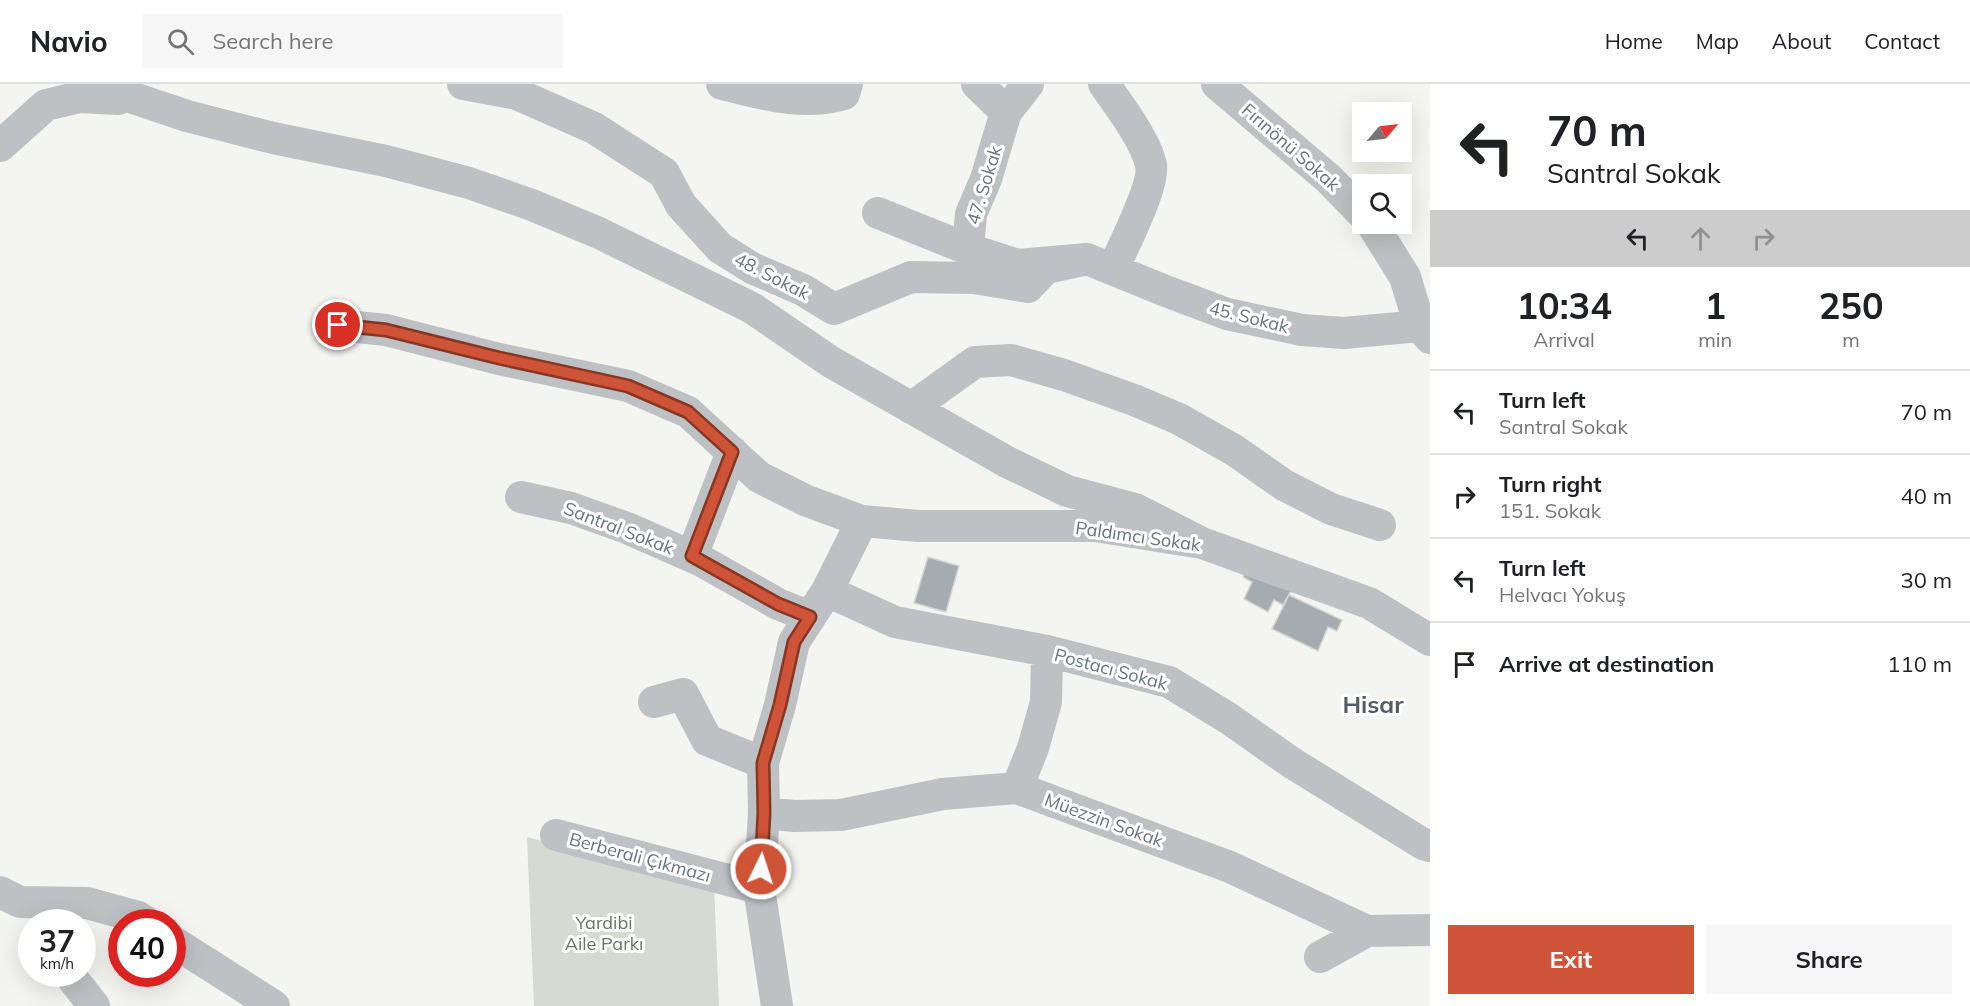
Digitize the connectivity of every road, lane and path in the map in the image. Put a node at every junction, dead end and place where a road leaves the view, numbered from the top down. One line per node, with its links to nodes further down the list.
1 (92, 84): 9 (street)
2 (463, 84): 17 (street, 48. Sokak)
3 (722, 84): 4 (street)
4 (847, 84)
5 (977, 84): 10 (street)
6 (1028, 84): 10 (street)
7 (1104, 84): 16 (street)
8 (1217, 84): 12 (street, Fırınönü Sokak)
9 (140, 100): 11 (street); 20 (street)
10 (1006, 112): 15 (street, 47. Sokak)
11 (0, 146)
12 (1352, 203)
13 (878, 213): 15 (street)
14 (1378, 234): 19 (street)
15 (968, 249): 16 (street, 47. Sokak)
16 (1100, 264): 17 (street); 19 (street, 45. Sokak)
17 (834, 309): 20 (street)
18 (338, 325): 22 (street, Paldımcı Sokak)
19 (1425, 332)
20 (831, 362): 21 (street)
21 (911, 408): 25 (street); 26 (street)
22 (732, 452): 24 (street, Paldımcı Sokak); 27 (street)
23 (520, 497): 27 (street, Santral Sokak)
24 (862, 521): 26 (street, Paldımcı Sokak); 28 (street)
25 (1380, 525)
26 (1202, 543): 29 (street, Paldımcı Sokak)
27 (692, 556): 30 (street, Santral Sokak)
28 (827, 591): 30 (street); 33 (street, Postacı Sokak)
29 (1369, 603): 31 (street); 32 (street, Paldımcı Sokak)
30 (810, 617): 35 (street)
31 (1430, 619)
32 (1430, 640)
33 (1047, 651): 36 (street); 39 (street, Postacı Sokak)
34 (654, 702): 35 (street)
35 (763, 763): 37 (street)
36 (1017, 788): 37 (street, Müezzin Sokak); 44 (street, Müezzin Sokak)
37 (764, 813): 40 (street)
38 (556, 835): 40 (street, Berberali Çıkmazı)
39 (1430, 846)
40 (759, 888): 50 (street)
41 (18, 906): 42 (street)
42 (109, 909)
43 (1430, 930): 44 (street, Müezzin Sokak)
44 (1367, 931): 46 (street)
45 (186, 950): 49 (street)
46 (1320, 957)
47 (79, 987): 48 (street)
48 (94, 1006)
49 (274, 1006)
50 (777, 1006)

